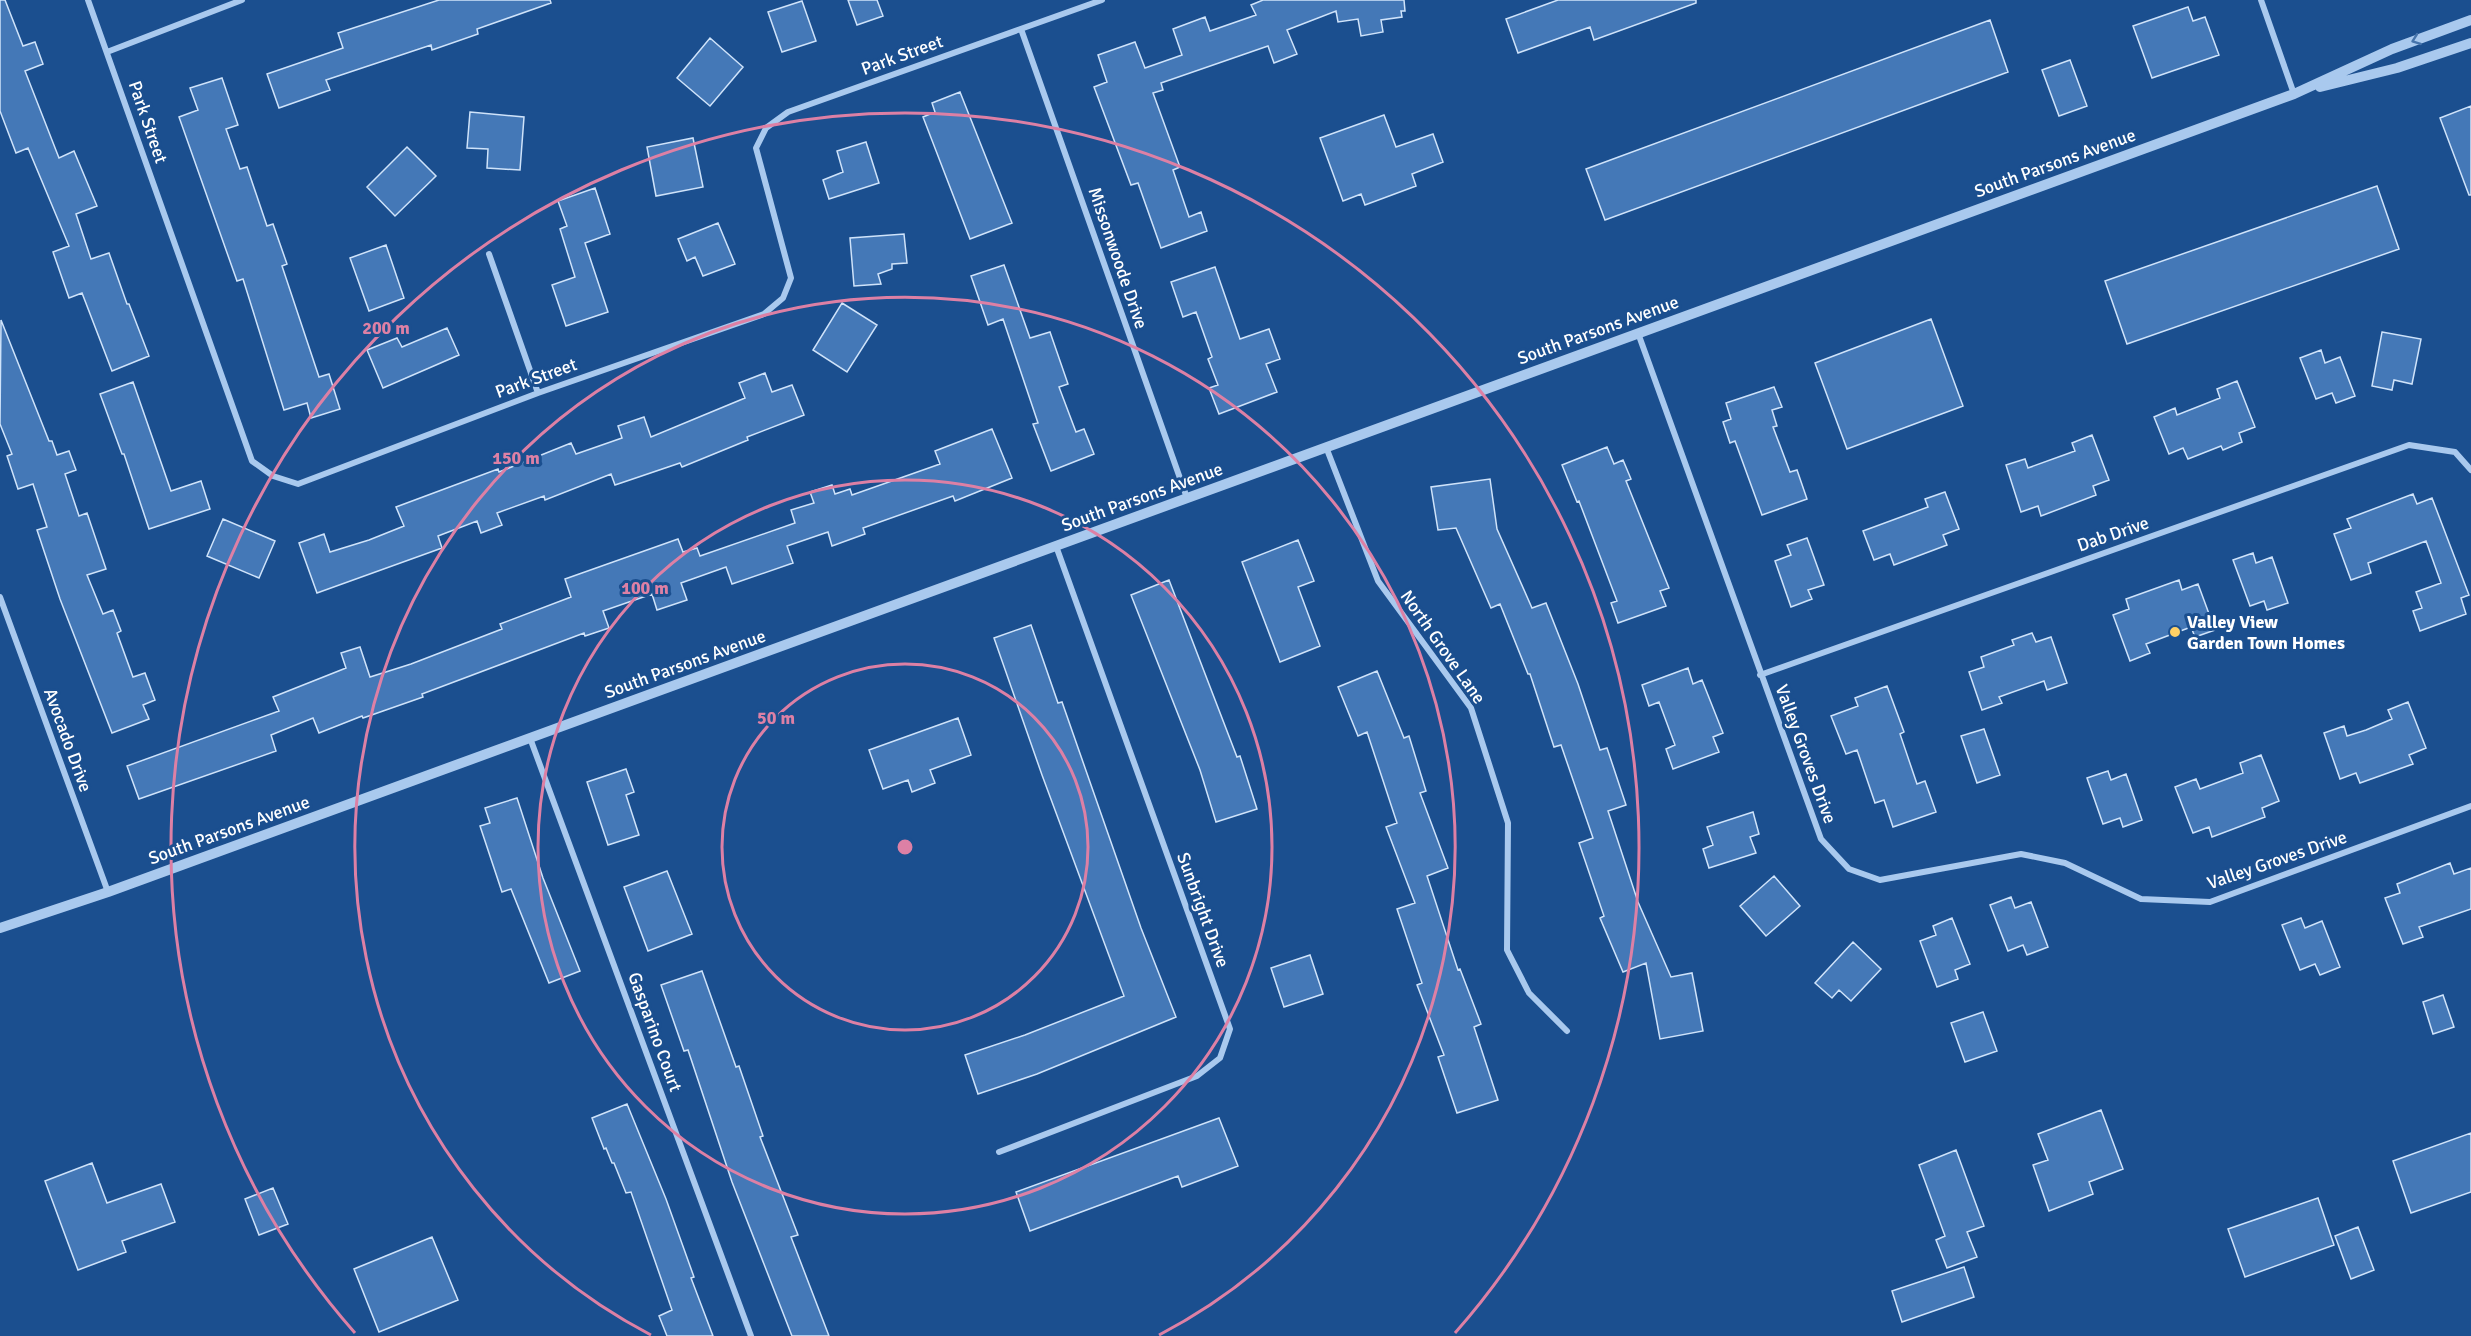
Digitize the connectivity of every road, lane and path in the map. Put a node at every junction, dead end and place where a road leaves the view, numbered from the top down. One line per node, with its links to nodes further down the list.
1 (88, 0): 8 (street, Park Street)
2 (242, 0): 8 (street)
3 (1102, 0): 6 (street, Park Street)
4 (2261, 0): 9 (street)
5 (2471, 20): 9 (street, South Parsons Avenue, one-way to 9)
6 (1021, 29): 12 (street, Park Street); 15 (street, Missonwoode Drive)
7 (2471, 43): 9 (street, South Parsons Avenue)
8 (107, 51): 12 (street, Park Street)
9 (2294, 94): 11 (street, South Parsons Avenue)
10 (489, 254): 12 (street)
11 (1638, 333): 13 (street, South Parsons Avenue); 18 (street, Valley Groves Drive)
12 (538, 393)
13 (1326, 447): 15 (street, South Parsons Avenue); 23 (street, North Grove Lane)
14 (2471, 470): 18 (street, Dab Drive)
15 (1187, 498): 16 (street, South Parsons Avenue)
16 (1056, 546): 19 (street, South Parsons Avenue); 24 (street, Sunbright Drive)
17 (0, 597): 21 (street, Avocado Drive)
18 (1760, 675): 20 (street, Valley Groves Drive)
19 (530, 738): 21 (street, South Parsons Avenue); 25 (street, Gasparino Court)
20 (2471, 806)
21 (108, 892): 22 (street, South Parsons Avenue)
22 (0, 928)
23 (1567, 1032)
24 (999, 1152)
25 (751, 1336)

